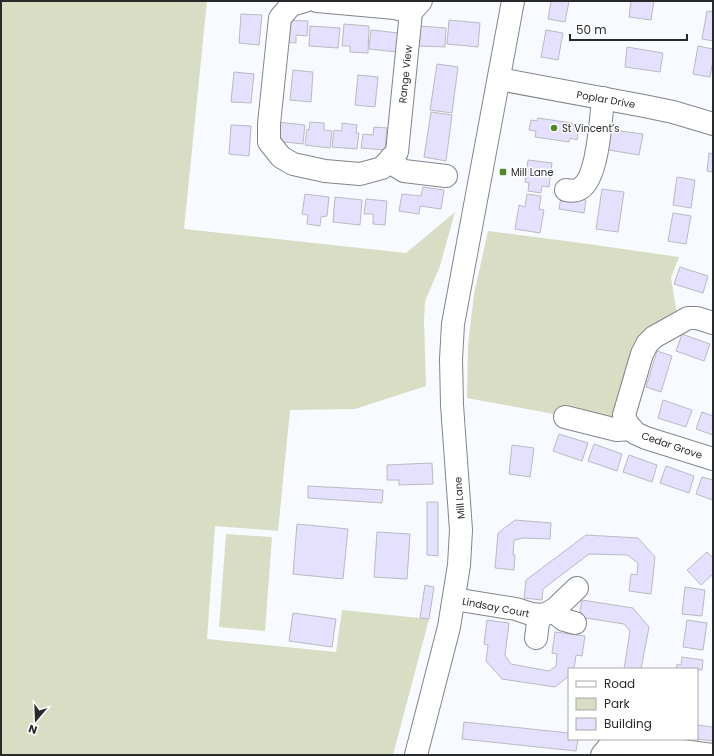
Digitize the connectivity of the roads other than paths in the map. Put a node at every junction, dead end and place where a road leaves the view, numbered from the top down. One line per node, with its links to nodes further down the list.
1 (305, 1): 8 (street)
2 (317, 1): 4 (street)
3 (513, 1): 5 (street, Mill Lane)
4 (416, 7): 8 (street, Range View)
5 (499, 79): 6 (street, Poplar Drive); 16 (street, Mill Lane)
6 (603, 98): 7 (street, Poplar Drive); 10 (street)
7 (713, 124)
8 (394, 155): 9 (street)
9 (446, 176)
10 (566, 190)
11 (713, 323): 13 (street, Cedar Grove)
12 (565, 417): 13 (street, Cedar Grove)
13 (632, 429): 14 (street, Cedar Grove)
14 (713, 459)
15 (577, 588): 17 (street)
16 (454, 599): 17 (street, Lindsay Court); 20 (street, Mill Lane)
17 (546, 613): 18 (street, Lindsay Court); 19 (street)
18 (575, 623)
19 (536, 638)
20 (416, 755)
21 (602, 755): 22 (street)
22 (713, 755)

